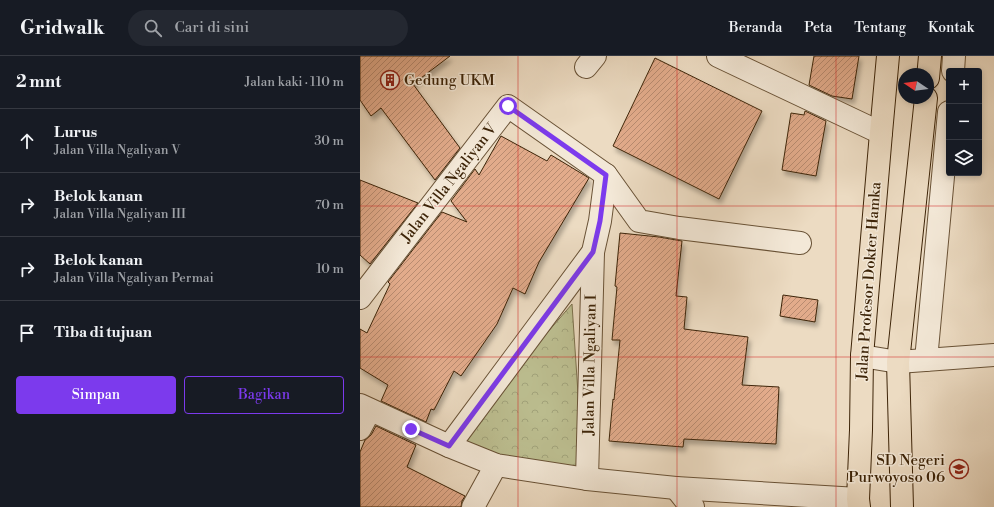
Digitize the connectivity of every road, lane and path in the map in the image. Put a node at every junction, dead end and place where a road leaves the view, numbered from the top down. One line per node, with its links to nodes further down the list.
1 (718, 56): 8 (street)
2 (888, 56): 8 (main road, Jalan Profesor Dokter Hamka)
3 (930, 56): 5 (main road)
4 (954, 56): 6 (street)
5 (929, 68)
6 (953, 68)
7 (925, 104): 19 (main road)
8 (881, 133): 17 (main road, Jalan Profesor Dokter Hamka)
9 (946, 140): 18 (street)
10 (606, 175): 11 (street); 12 (street); 15 (street, Jalan Villa Ngaliyan V)
11 (600, 221): 12 (street); 14 (street)
12 (639, 221): 13 (street)
13 (800, 243)
14 (593, 252): 22 (street); 24 (street, Jalan Villa Ngaliyan I)
15 (360, 298)
16 (994, 355): 18 (street)
17 (862, 356): 19 (street); 26 (main road, Jalan Profesor Dokter Hamka)
18 (926, 360): 19 (street)
19 (898, 362): 29 (main road)
20 (365, 407): 21 (street); 22 (street)
21 (360, 429)
22 (449, 446): 23 (street)
23 (496, 465): 24 (street); 27 (street)
24 (587, 479): 25 (street)
25 (676, 488): 26 (street); 28 (street)
26 (859, 503)
27 (473, 507)
28 (693, 507)
29 (902, 507)

